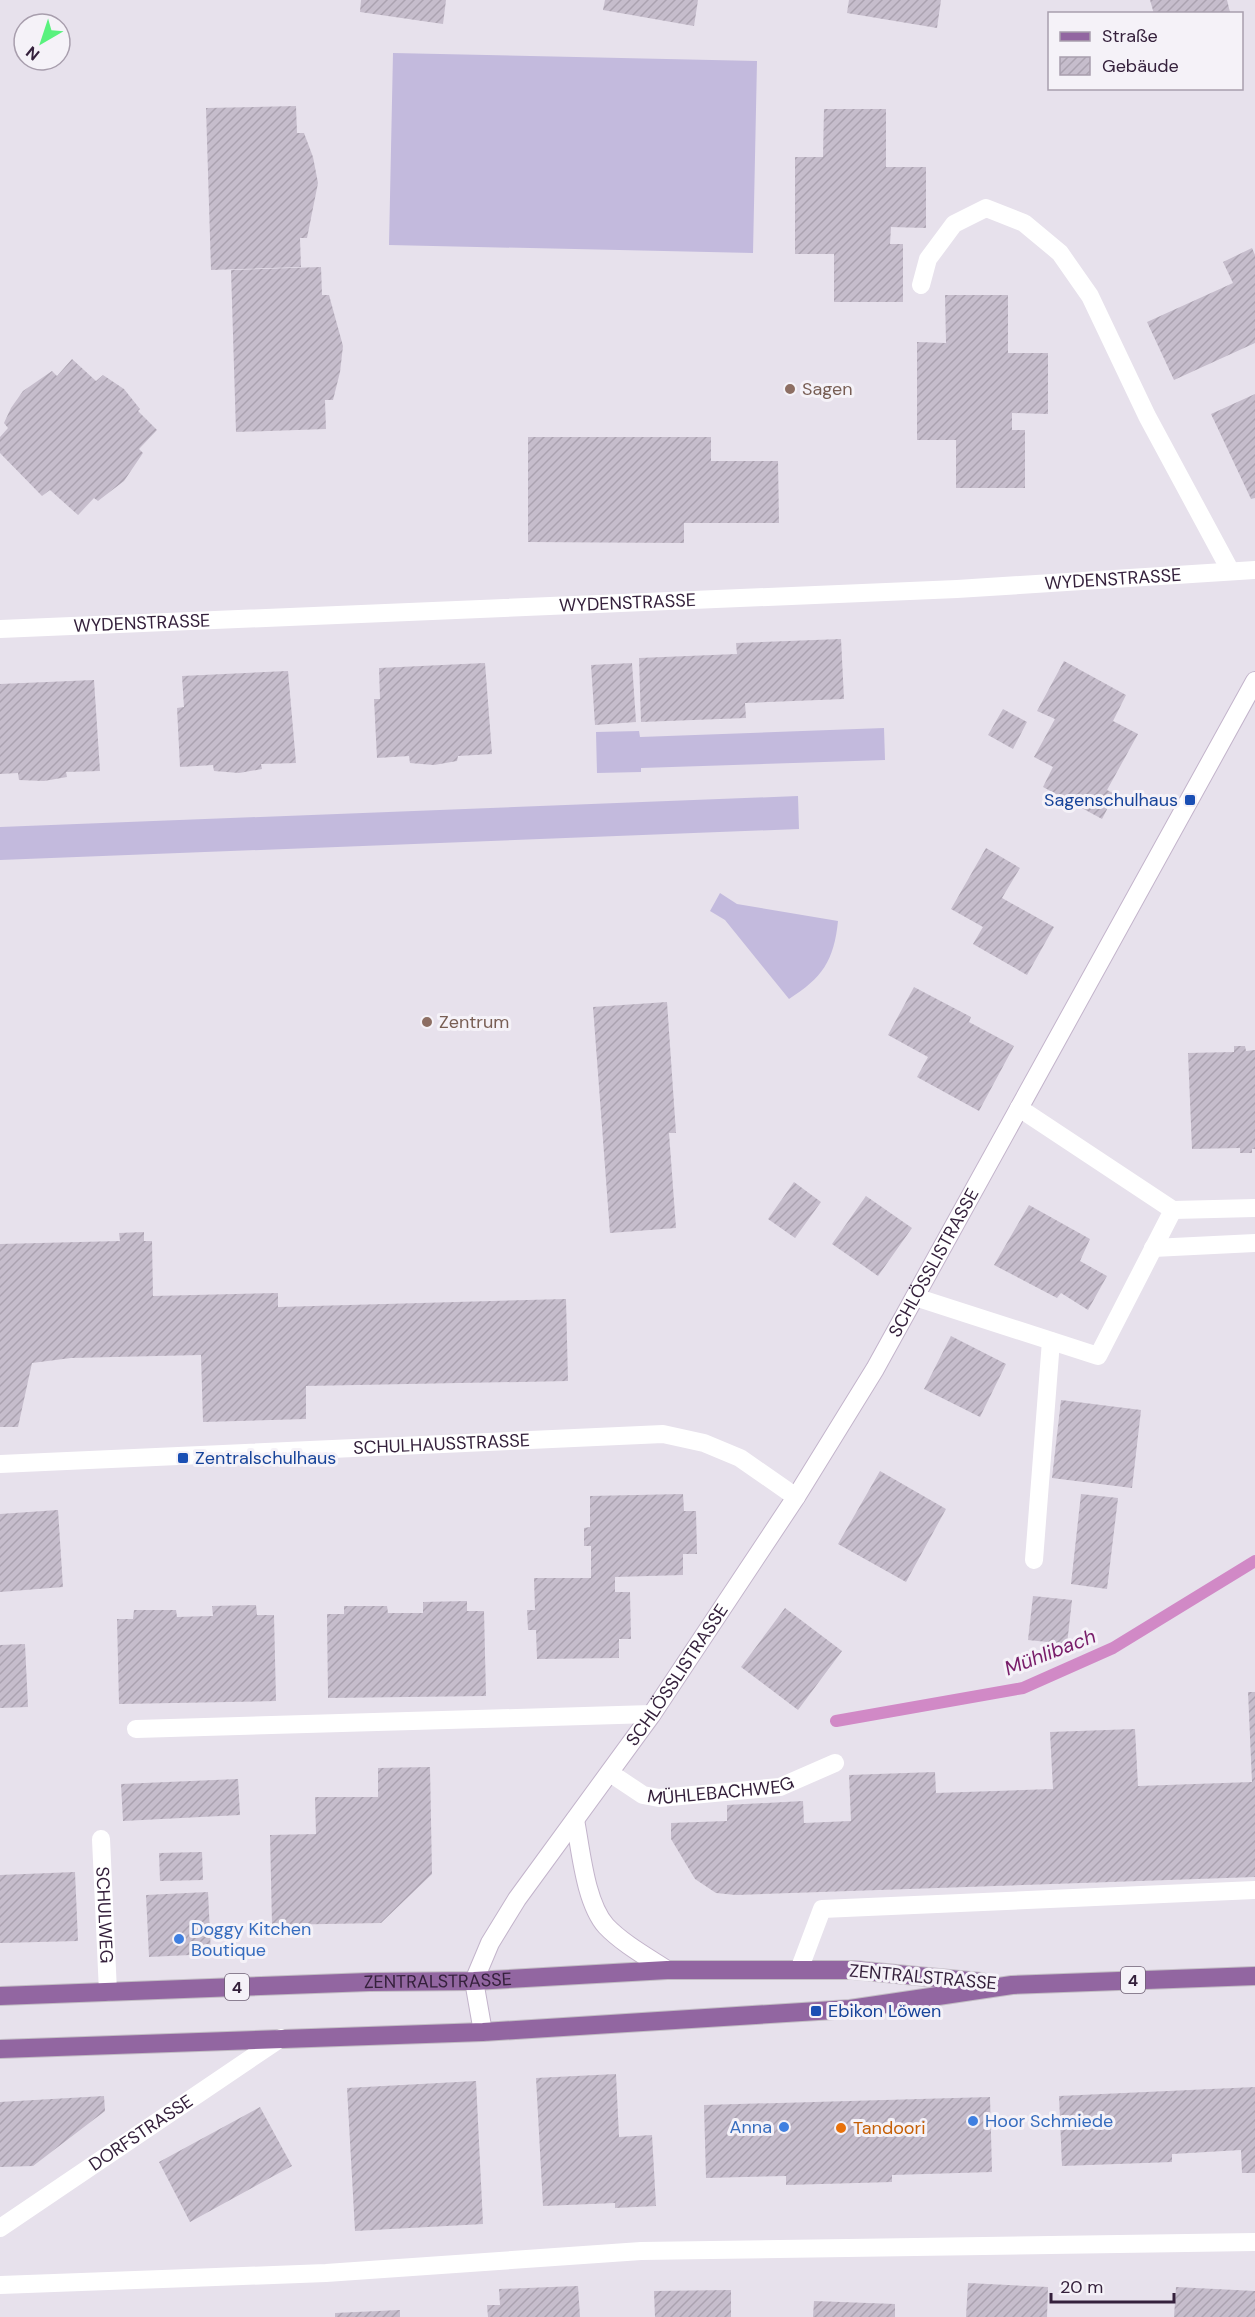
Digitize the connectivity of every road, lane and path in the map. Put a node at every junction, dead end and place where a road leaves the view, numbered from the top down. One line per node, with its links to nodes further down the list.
1 (921, 285): 2 (street)
2 (1230, 570): 3 (street, WYDENSTRASSE); 4 (street, WYDENSTRASSE)
3 (1255, 570)
4 (0, 629)
5 (1255, 681): 6 (street, SCHLÖSSLISTRASSE)
6 (1019, 1108): 8 (street); 11 (street, SCHLÖSSLISTRASSE)
7 (1255, 1208): 8 (street)
8 (1173, 1210): 10 (street)
9 (1255, 1243): 10 (street)
10 (1153, 1248): 12 (street)
11 (915, 1297): 12 (street); 14 (street, SCHLÖSSLISTRASSE)
12 (1051, 1341): 15 (street)
13 (0, 1464): 14 (street, SCHULHAUSSTRASSE)
14 (796, 1497): 16 (street, SCHLÖSSLISTRASSE)
15 (1034, 1560)
16 (652, 1714): 17 (street); 19 (street, SCHLÖSSLISTRASSE)
17 (136, 1729)
18 (835, 1762): 19 (street, MÜHLEBACHWEG)
19 (610, 1773): 20 (street, SCHLÖSSLISTRASSE)
20 (575, 1820): 23 (street); 26 (street, SCHLÖSSLISTRASSE)
21 (101, 1839): 28 (street, SCHULWEG)
22 (1255, 1890): 24 (street)
23 (667, 1970): 24 (main road, ZENTRALSTRASSE / 4); 26 (main road, ZENTRALSTRASSE / 4)
24 (799, 1970): 27 (main road, ZENTRALSTRASSE / 4)
25 (1255, 1976): 27 (main road, 4)
26 (474, 1981): 28 (main road, ZENTRALSTRASSE / 4); 30 (street)
27 (1012, 1985): 30 (main road, ZENTRALSTRASSE / 4)
28 (108, 1992): 29 (main road, ZENTRALSTRASSE / 4)
29 (0, 1996)
30 (483, 2032): 31 (main road, ZENTRALSTRASSE / 4)
31 (281, 2038): 32 (main road, ZENTRALSTRASSE / 4); 33 (street, DORFSTRASSE)
32 (0, 2049)
33 (0, 2228)
34 (1255, 2242): 35 (street)
35 (0, 2285)

